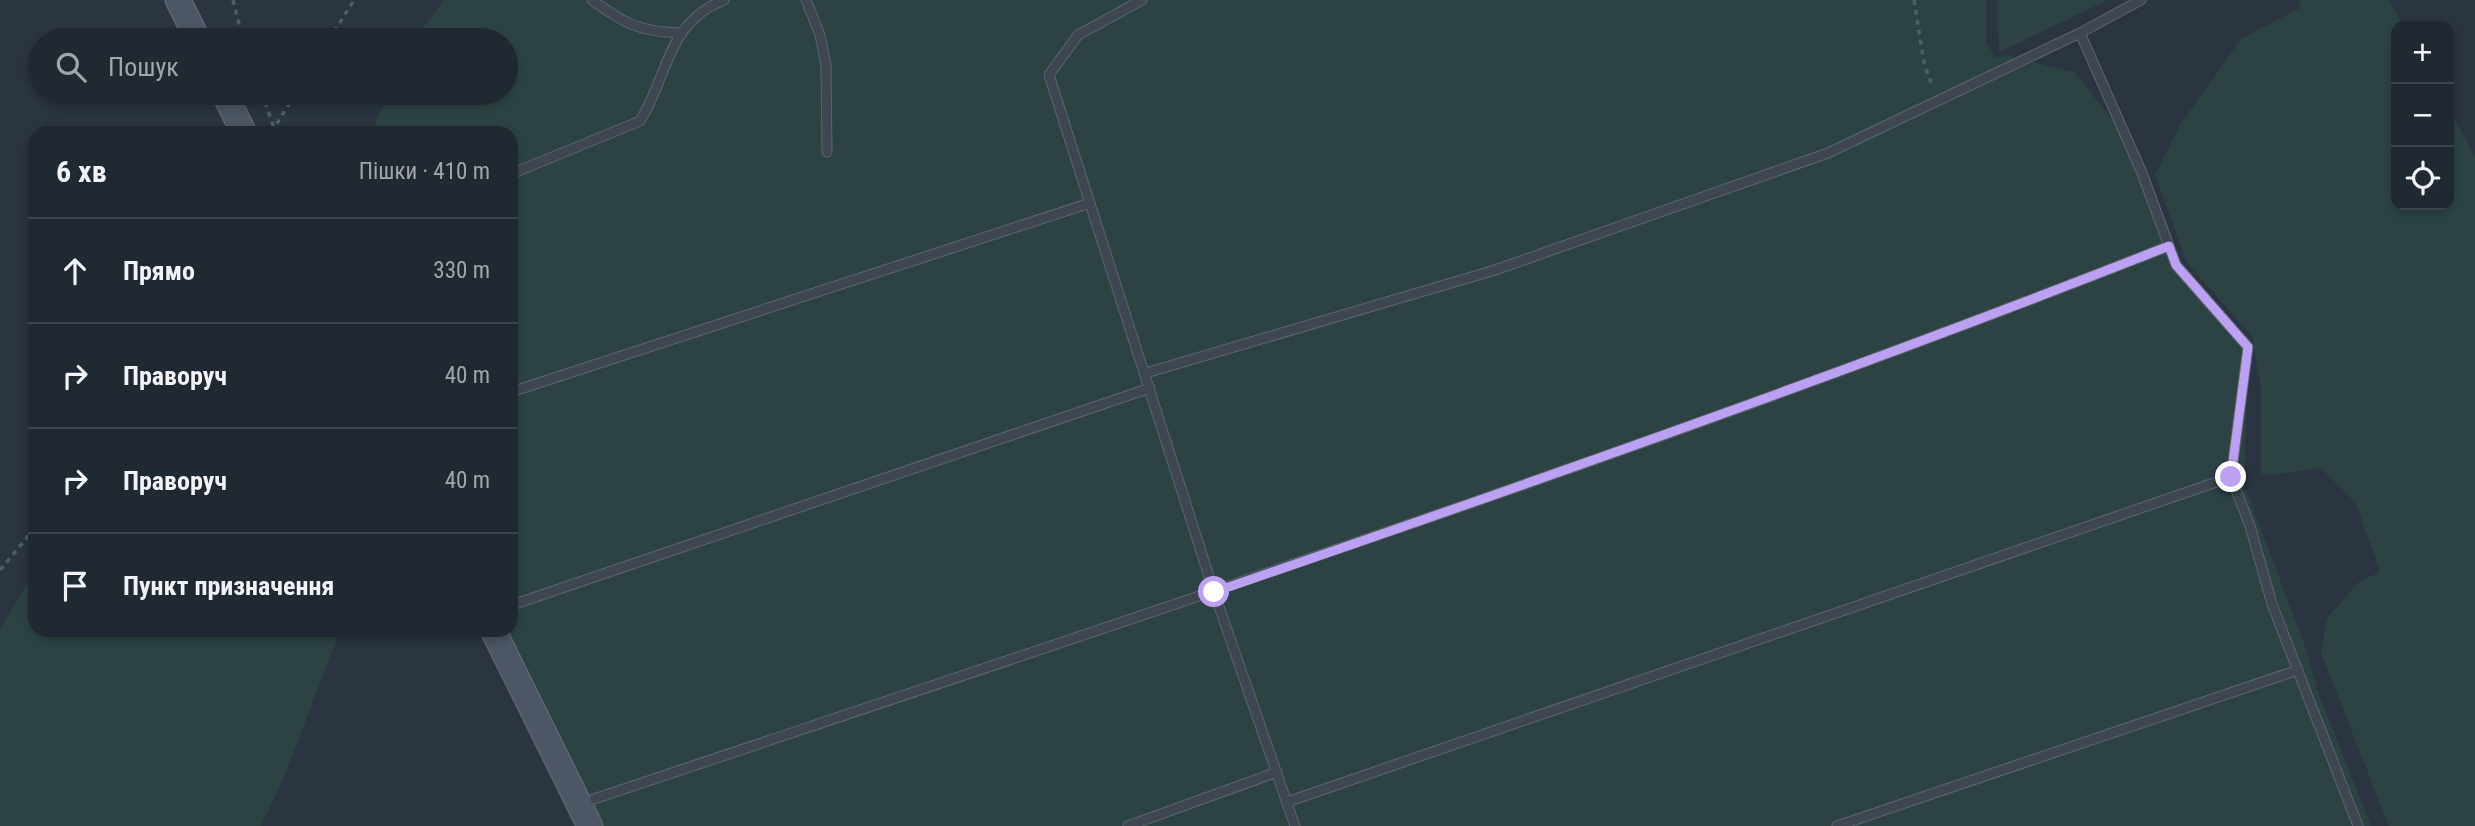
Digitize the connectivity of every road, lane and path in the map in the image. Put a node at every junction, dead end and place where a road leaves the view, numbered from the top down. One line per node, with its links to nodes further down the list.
1 (178, 0): 11 (street)
2 (233, 0): 12 (path)
3 (354, 0): 13 (path)
4 (592, 0): 14 (lane)
5 (724, 0): 10 (lane)
6 (806, 0): 23 (lane)
7 (1142, 0): 25 (lane)
8 (1914, 0): 16 (path)
9 (2141, 0): 15 (lane)
10 (706, 3): 14 (lane)
11 (192, 28)
12 (240, 28)
13 (336, 28)
14 (680, 33): 24 (lane)
15 (2080, 33): 16 (lane); 26 (lane)
16 (1938, 100): 27 (lane)
17 (230, 105): 20 (street)
18 (266, 105): 21 (path)
19 (289, 105): 22 (path)
20 (240, 126)
21 (272, 126)
22 (277, 126)
23 (827, 152)
24 (518, 171)
25 (1090, 203): 27 (lane); 29 (lane)
26 (2169, 246): 30 (lane); 33 (lane)
27 (1146, 373): 28 (lane)
28 (1150, 388): 33 (lane); 34 (lane)
29 (518, 390)
30 (2231, 477): 36 (lane); 39 (lane)
31 (28, 536): 32 (path)
32 (0, 570)
33 (1214, 592): 37 (lane); 38 (lane)
34 (518, 603)
35 (496, 637): 40 (street)
36 (2298, 670): 43 (lane); 44 (lane)
37 (1277, 772): 39 (lane); 41 (lane)
38 (594, 799)
39 (1287, 802): 42 (lane)
40 (590, 826)
41 (1128, 826)
42 (1294, 826)
43 (1837, 826)
44 (2358, 826)

